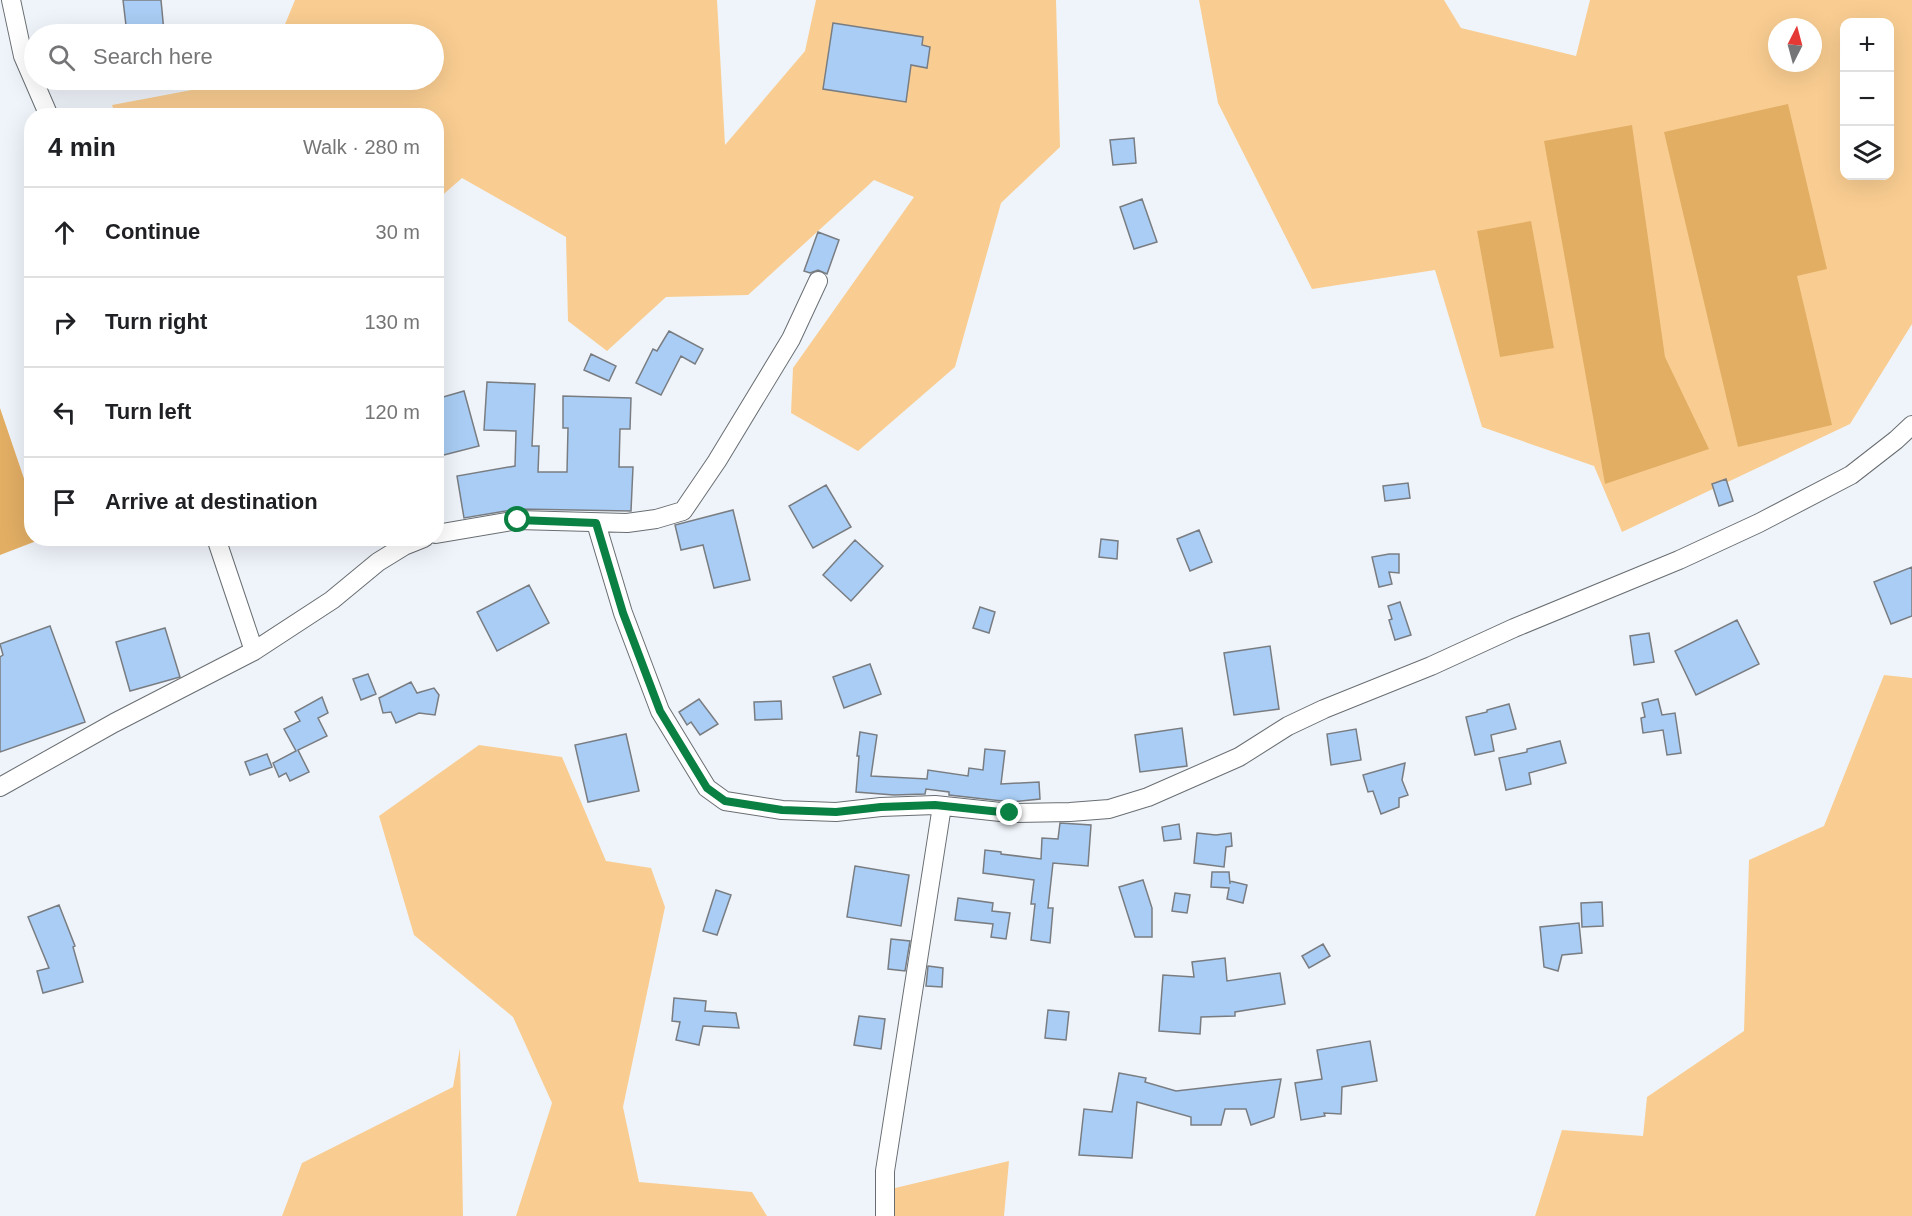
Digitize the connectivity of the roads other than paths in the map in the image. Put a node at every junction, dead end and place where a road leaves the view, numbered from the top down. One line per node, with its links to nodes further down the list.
1 (11, 0): 2 (street)
2 (24, 58)
3 (38, 90): 4 (street)
4 (46, 108)
5 (818, 281): 7 (street)
6 (1912, 425): 13 (street)
7 (596, 523): 8 (street); 13 (street)
8 (444, 533)
9 (219, 546): 11 (street)
10 (404, 546): 11 (street)
11 (254, 651): 12 (street)
12 (0, 787)
13 (942, 806): 14 (street)
14 (885, 1216)

